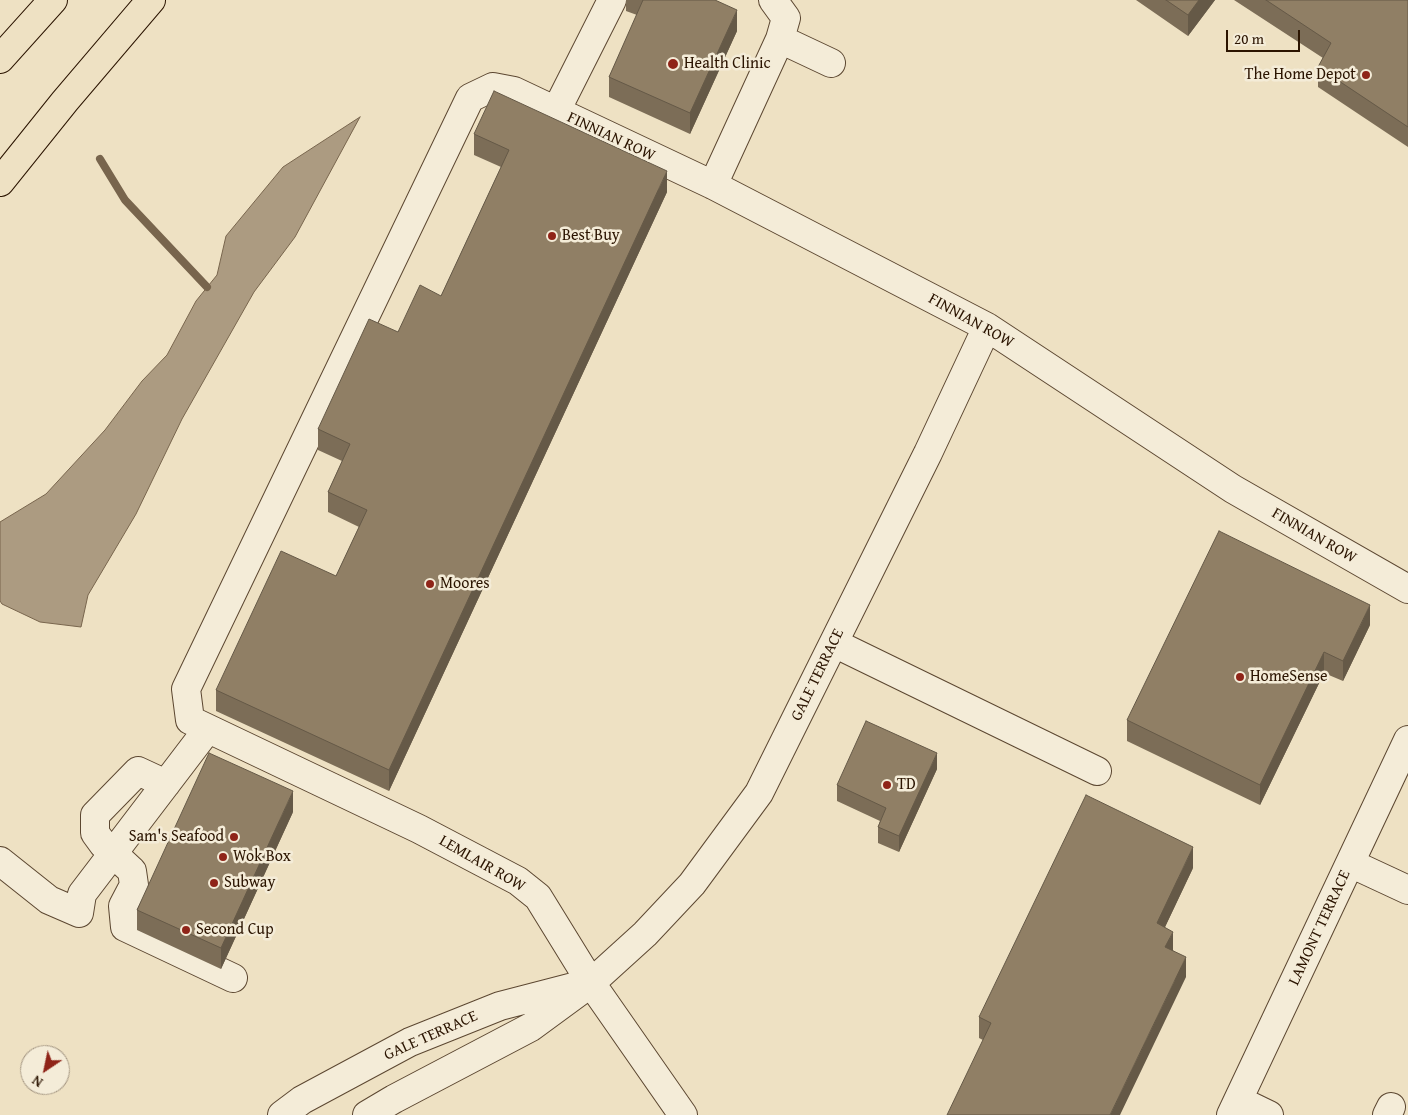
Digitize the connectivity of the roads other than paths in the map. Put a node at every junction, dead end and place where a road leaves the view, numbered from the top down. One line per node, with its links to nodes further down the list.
1 (53, 0): 7 (highway)
2 (137, 0): 9 (highway)
3 (151, 0): 9 (highway)
4 (612, 0): 10 (street)
5 (774, 0): 6 (street)
6 (780, 40): 8 (street); 12 (street)
7 (0, 59)
8 (831, 62)
9 (65, 101): 11 (highway)
10 (556, 111): 12 (street, FINNIAN ROW); 16 (street, FINNIAN ROW)
11 (0, 182)
12 (713, 185): 13 (street, FINNIAN ROW)
13 (987, 327): 14 (street, FINNIAN ROW); 15 (street, GALE TERRACE)
14 (1408, 589)
15 (834, 643): 18 (street); 25 (street, GALE TERRACE)
16 (198, 725): 19 (street); 25 (street, LEMLAIR ROW)
17 (1408, 740): 22 (street, LAMONT TERRACE)
18 (1097, 771)
19 (166, 784): 20 (street); 20 (street)
20 (113, 854): 21 (street); 24 (street)
21 (0, 861)
22 (1350, 863): 23 (street); 26 (street, LAMONT TERRACE)
23 (1408, 890)
24 (233, 978)
25 (591, 983): 27 (street, GALE TERRACE); 28 (street, GALE TERRACE); 29 (street, LEMLAIR ROW)
26 (1235, 1108): 30 (street)
27 (282, 1115)
28 (367, 1115)
29 (684, 1115)
30 (1268, 1115)

